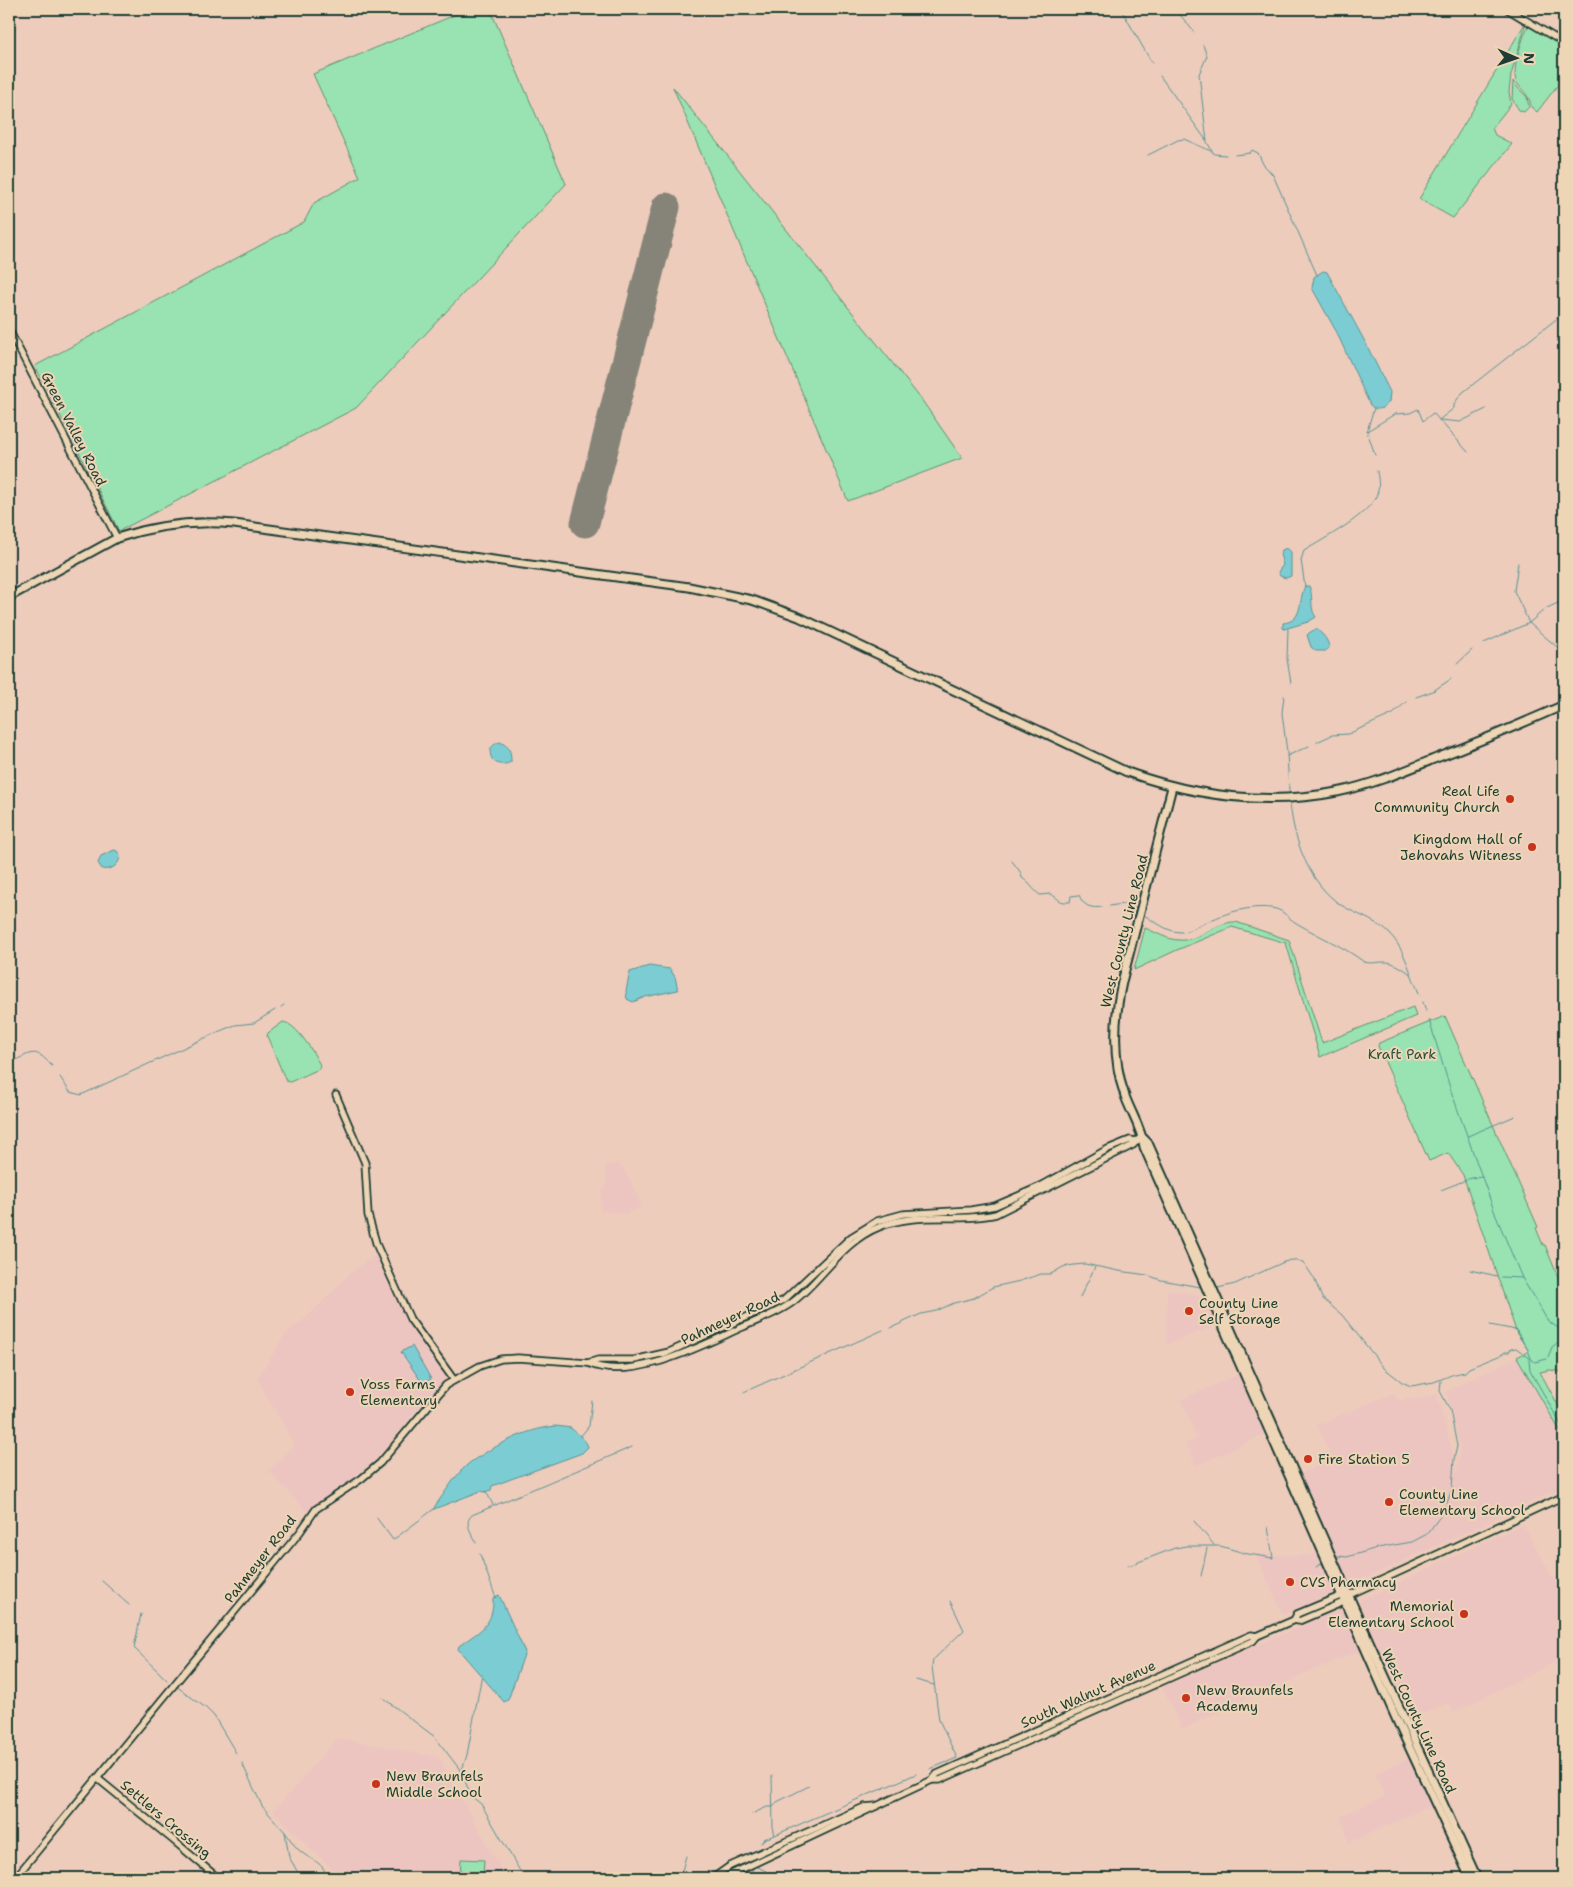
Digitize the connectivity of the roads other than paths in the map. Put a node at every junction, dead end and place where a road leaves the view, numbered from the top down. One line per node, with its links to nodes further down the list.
1 (1507, 9): 2 (street)
2 (1564, 43)
3 (9, 330): 4 (street, Green Valley Road)
4 (117, 538): 5 (main road); 7 (main road)
5 (9, 597)
6 (1564, 706): 7 (main road)
7 (1172, 787): 9 (main road, West County Line Road)
8 (336, 1096): 10 (street)
9 (1139, 1139): 10 (street, Pahmeyer Road); 12 (main road, West County Line Road)
10 (454, 1380): 13 (street, Pahmeyer Road)
11 (1564, 1496): 12 (street, South Walnut Avenue)
12 (1346, 1597): 14 (street, South Walnut Avenue); 19 (main road, West County Line Road); 20 (main road, West County Line Road)
13 (97, 1778): 15 (street, Pahmeyer Road); 16 (street, Settlers Crossing)
14 (878, 1806): 17 (street, South Walnut Avenue); 18 (street, South Walnut Avenue)
15 (15, 1878)
16 (218, 1878)
17 (713, 1878)
18 (724, 1878)
19 (1470, 1878)
20 (1477, 1878)

